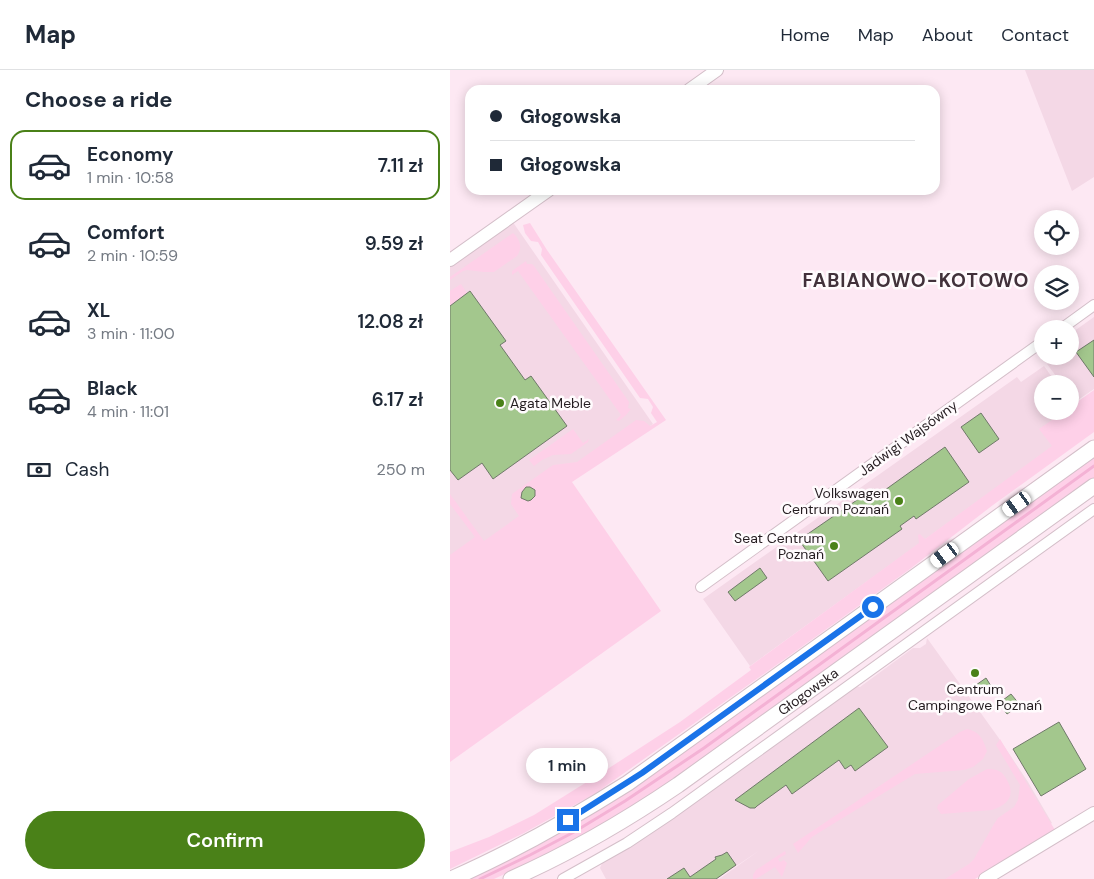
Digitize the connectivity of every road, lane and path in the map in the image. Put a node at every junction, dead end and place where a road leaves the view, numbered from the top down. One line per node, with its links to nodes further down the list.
1 (717, 70): 2 (street)
2 (696, 85)
3 (542, 195): 4 (street)
4 (450, 260)
5 (1094, 305): 6 (street)
6 (1073, 320)
7 (1034, 348): 11 (street, Jadwigi Wajsówny)
8 (1094, 448): 13 (main road)
9 (1094, 486): 14 (main road, Głogowska)
10 (1094, 509): 15 (street)
11 (701, 587)
12 (1094, 813): 16 (street)
13 (451, 879)
14 (511, 879)
15 (563, 879)
16 (985, 879)

